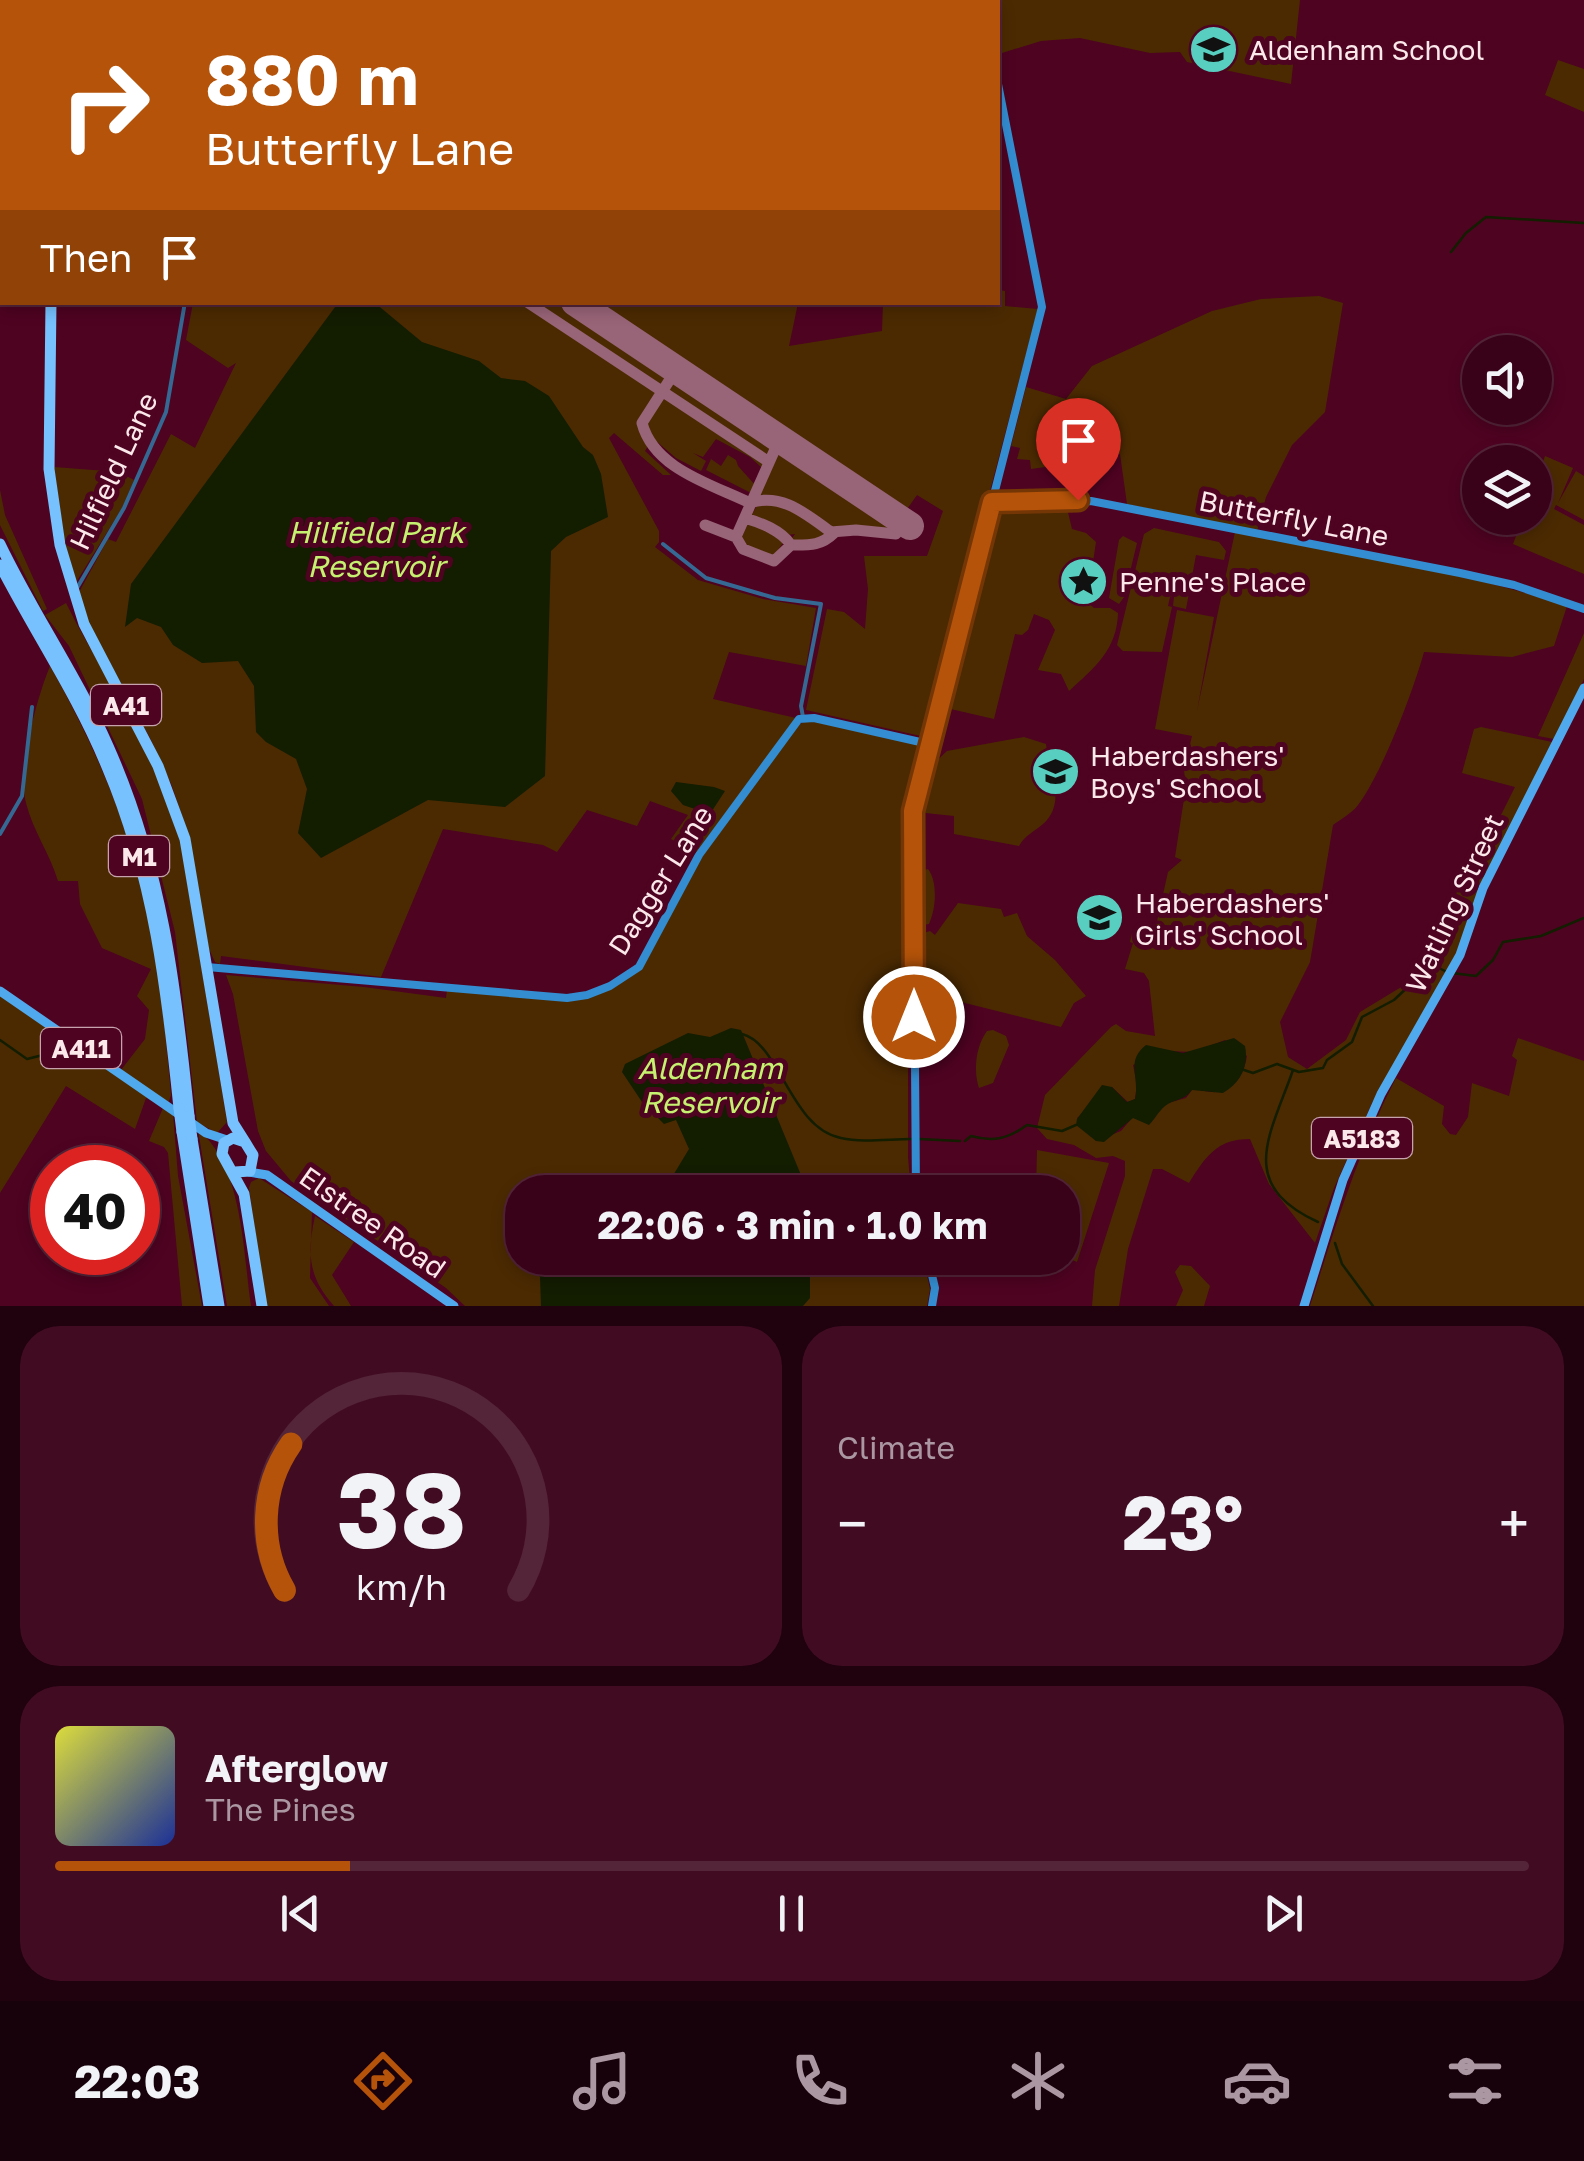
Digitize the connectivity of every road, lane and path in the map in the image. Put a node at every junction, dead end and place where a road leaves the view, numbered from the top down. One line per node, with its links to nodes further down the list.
1 (1000, 94): 4 (street)
2 (51, 305): 8 (highway, A41)
3 (184, 305): 8 (street, Hilfield Lane)
4 (992, 502): 9 (street, Butterfly Lane); 13 (street)
5 (0, 544): 17 (highway, M1)
6 (663, 544): 12 (street)
7 (0, 566): 17 (highway, M1)
8 (72, 590): 15 (highway, A41)
9 (1584, 609)
10 (1584, 688): 34 (main road, Watling Street / A5183)
11 (32, 707): 14 (street)
12 (803, 717): 13 (street); 15 (street, Dagger Lane)
13 (929, 744): 26 (street)
14 (0, 834)
15 (208, 966): 18 (highway, A41)
16 (0, 991): 19 (main road, A411)
17 (184, 1112): 20 (highway, M1, bridge)
18 (233, 1122): 21 (highway, A41); 22 (highway, A41)
19 (206, 1133): 21 (main road, A411); 23 (main road, A411)
20 (187, 1136): 29 (highway, M1); 30 (highway, M1)
21 (228, 1139): 22 (highway); 23 (highway)
22 (244, 1142): 24 (highway)
23 (222, 1154): 25 (highway)
24 (253, 1156): 25 (highway); 27 (main road, Elstree Road)
25 (244, 1172): 27 (main road, Elstree Road); 31 (highway)
26 (916, 1175)
27 (267, 1176): 32 (main road, Elstree Road)
28 (932, 1275): 33 (street)
29 (209, 1306)
30 (218, 1306)
31 (262, 1306)
32 (454, 1306)
33 (932, 1306)
34 (1304, 1306)

